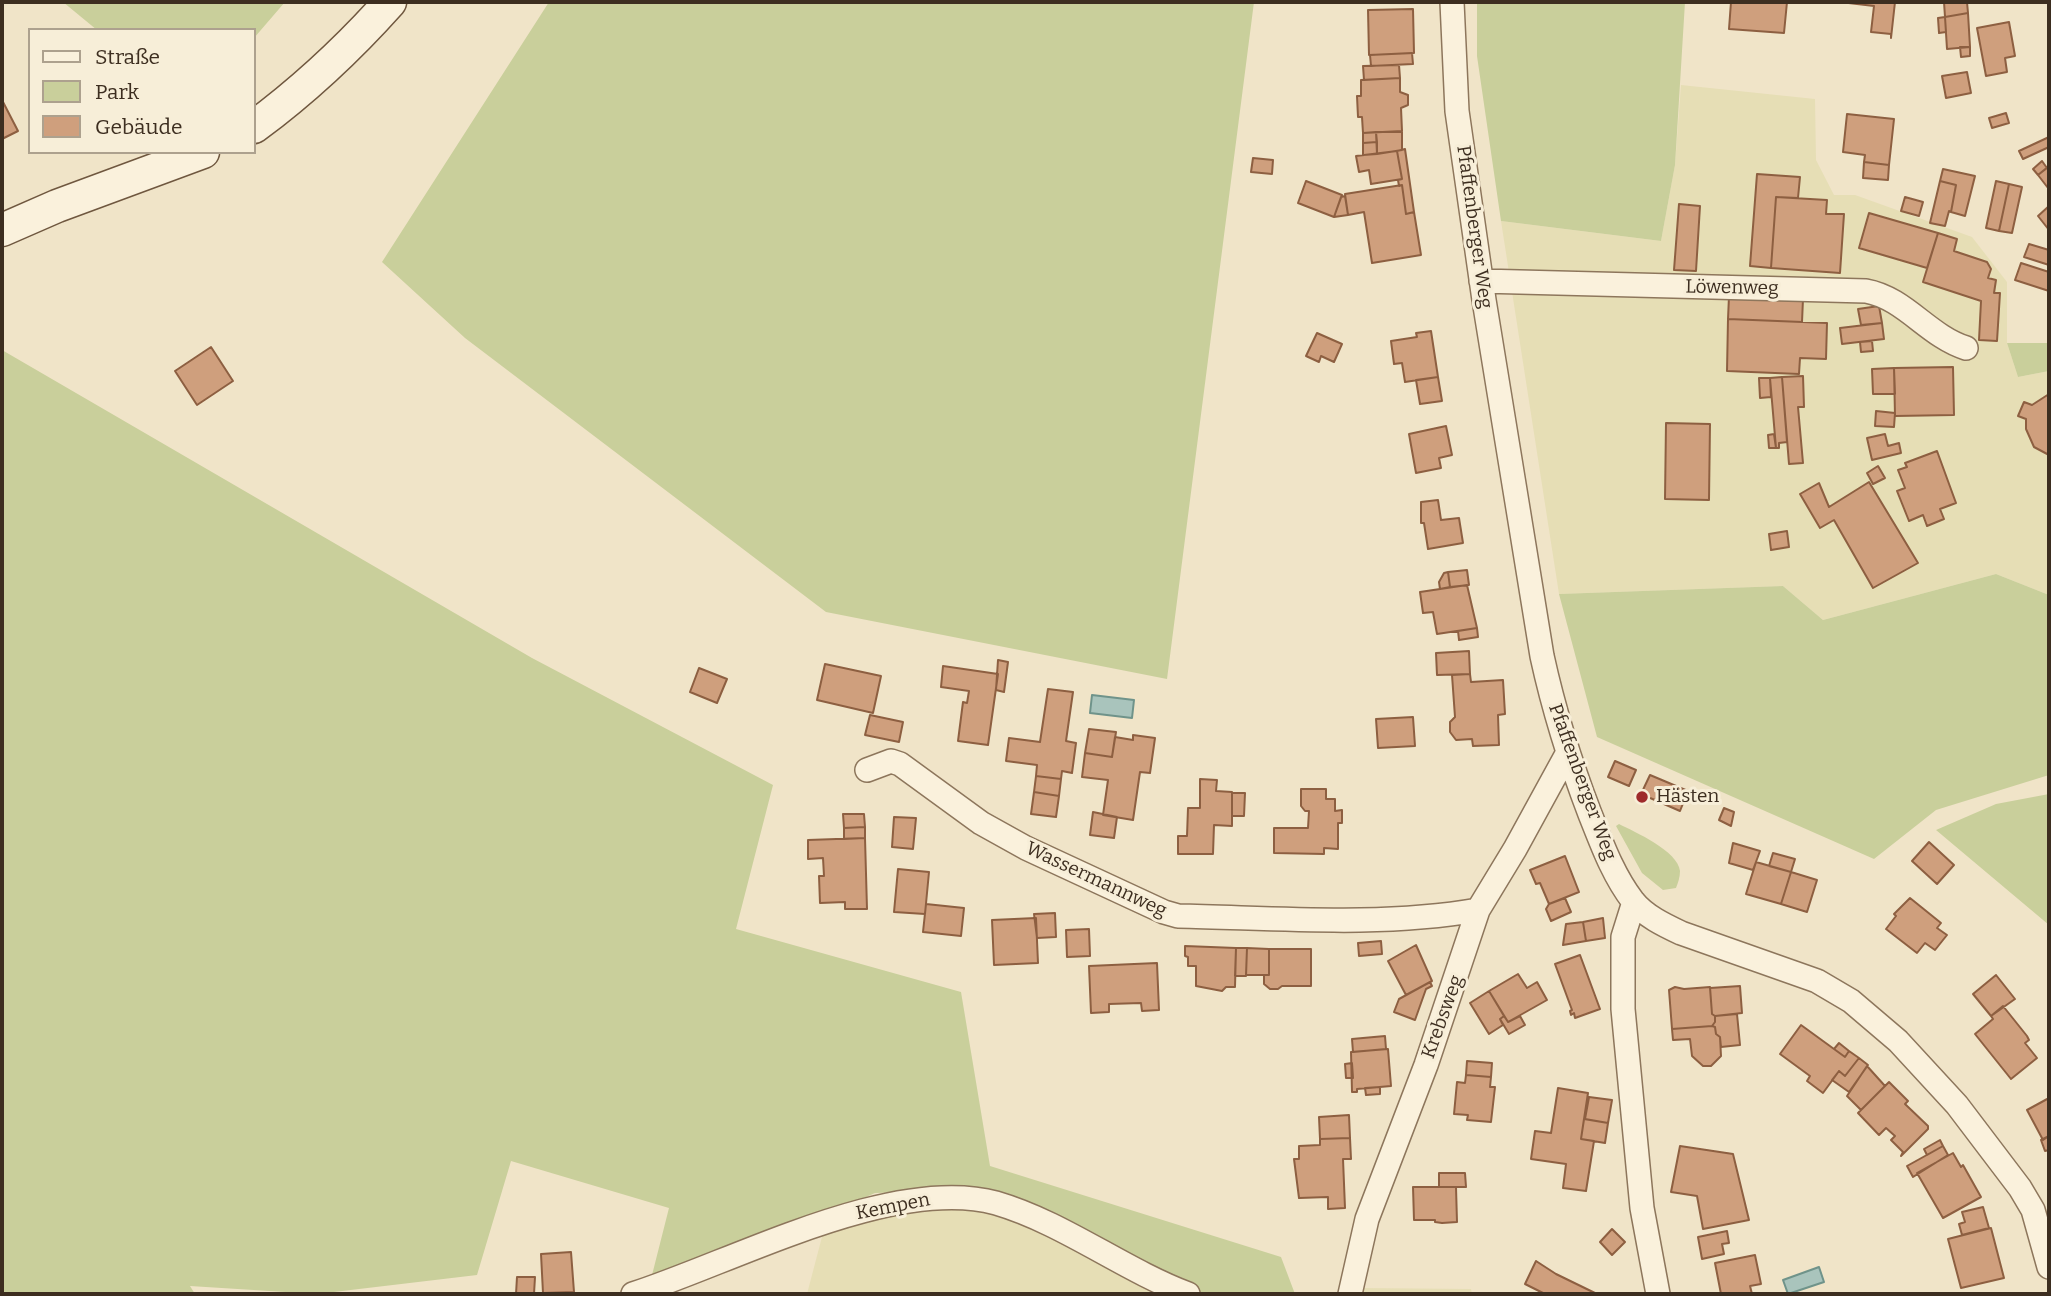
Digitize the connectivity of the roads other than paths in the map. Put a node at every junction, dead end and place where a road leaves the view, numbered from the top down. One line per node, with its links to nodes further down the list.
1 (390, 2): 3 (main road)
2 (1452, 2): 6 (street, Pfaffenberger Weg)
3 (256, 125)
4 (198, 154): 5 (main road)
5 (2, 230)
6 (1481, 281): 7 (street, Löwenweg); 8 (street, Pfaffenberger Weg)
7 (1966, 348)
8 (1567, 754): 10 (street, Pfaffenberger Weg); 11 (street, Krebsweg)
9 (867, 770): 11 (street, Wassermannweg)
10 (1634, 902): 12 (street, Pfaffenberger Weg); 16 (street)
11 (1478, 910): 13 (street, Krebsweg)
12 (2049, 1267)
13 (1349, 1292)
14 (634, 1294): 15 (street, Kempen)
15 (1188, 1294)
16 (1658, 1294)

